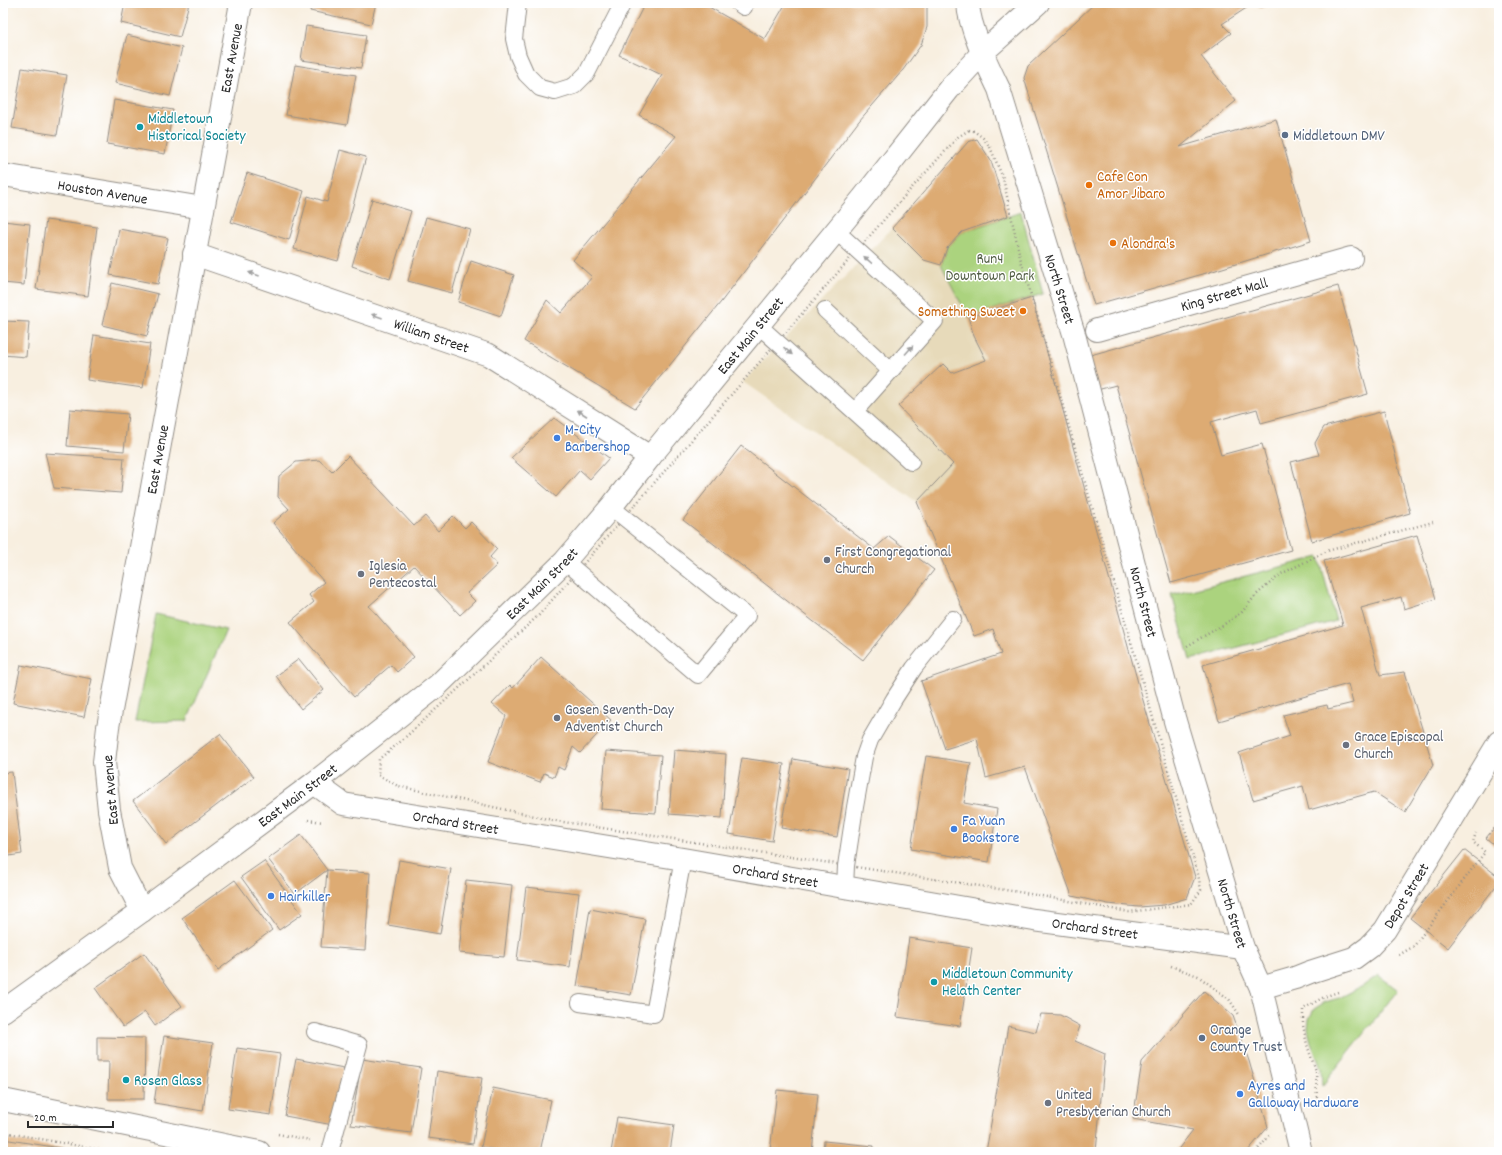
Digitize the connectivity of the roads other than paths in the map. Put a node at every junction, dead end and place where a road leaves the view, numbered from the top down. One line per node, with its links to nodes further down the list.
1 (241, 3): 8 (street, East Avenue)
2 (518, 3): 3 (lane)
3 (623, 3)
4 (968, 3): 6 (street, North Street)
5 (1038, 3): 6 (street, East Main Street)
6 (982, 53): 9 (street, East Main Street); 27 (street, North Street)
7 (3, 175): 8 (street, Houston Avenue)
8 (203, 208): 10 (street, East Avenue)
9 (836, 231): 13 (street, East Main Street); 15 (lane, one-way to 9)
10 (194, 254): 17 (street, William Street, one-way to 10); 26 (street, East Avenue)
11 (1351, 258): 14 (street, King Street Mall)
12 (825, 310): 15 (lane)
13 (758, 325): 16 (lane, one-way to 16); 17 (street, East Main Street)
14 (1097, 330)
15 (891, 371): 16 (lane)
16 (855, 411): 18 (lane)
17 (650, 456): 19 (street, East Main Street)
18 (911, 462)
19 (618, 513): 20 (street, East Main Street); 20 (lane)
20 (571, 567): 23 (street, East Main Street)
21 (953, 619): 25 (lane)
22 (1499, 742): 28 (street, Depot Street)
23 (314, 783): 24 (street, Orchard Street); 26 (street, East Main Street)
24 (683, 859): 25 (street, Orchard Street); 29 (lane)
25 (846, 876): 27 (street, Orchard Street)
26 (142, 911): 30 (street, East Main Street)
27 (1244, 948): 28 (street, North Street)
28 (1261, 988): 33 (street, North Street)
29 (580, 1002)
30 (3, 1011)
31 (315, 1032): 35 (lane)
32 (3, 1100): 34 (street)
33 (1297, 1149)
34 (258, 1152)
35 (330, 1152)

